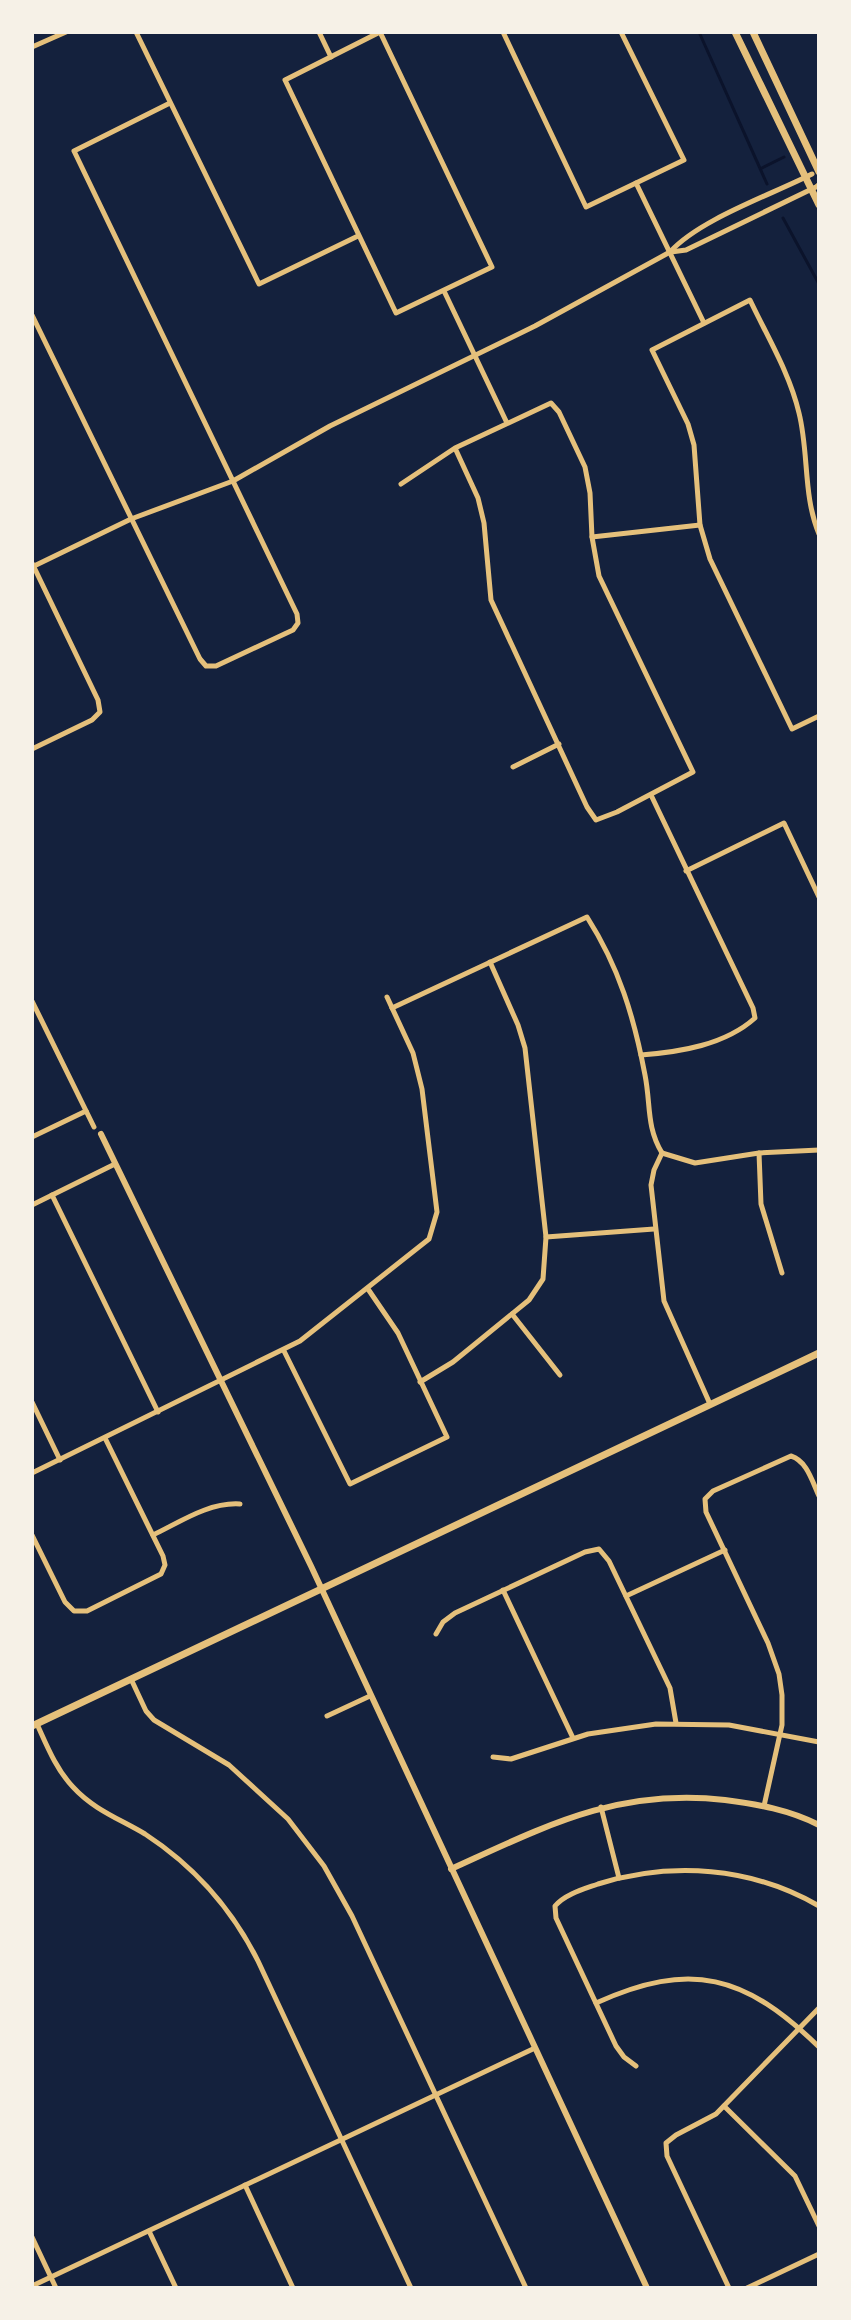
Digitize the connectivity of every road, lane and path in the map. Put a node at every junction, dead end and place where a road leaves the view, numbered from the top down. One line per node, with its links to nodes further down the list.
1 (66, 32): 9 (street)
2 (136, 32): 11 (street)
3 (319, 32): 10 (street)
4 (380, 32): 10 (street); 18 (street)
5 (503, 32): 13 (street)
6 (621, 32): 13 (street)
7 (735, 32): 12 (main road)
8 (753, 32): 12 (main road)
9 (32, 47)
10 (331, 57): 16 (street)
11 (170, 103): 16 (street); 24 (street)
12 (814, 174): 14 (main road); 17 (street)
13 (636, 183): 17 (street)
14 (816, 187): 15 (main road); 17 (street)
15 (819, 205)
16 (358, 235): 18 (street)
17 (670, 252): 20 (street); 21 (street)
18 (444, 291): 21 (street)
19 (32, 315): 26 (street)
20 (704, 323): 27 (street); 28 (street)
21 (475, 355): 22 (street); 24 (street)
22 (507, 423): 23 (street); 29 (street)
23 (455, 448): 25 (street); 32 (street)
24 (233, 481): 26 (street); 26 (street)
25 (401, 484)
26 (131, 519): 30 (street)
27 (700, 525): 29 (street); 31 (street)
28 (819, 534)
29 (592, 537): 35 (street)
30 (33, 566): 33 (street)
31 (819, 716)
32 (559, 744): 34 (street); 35 (street)
33 (32, 749)
34 (513, 767)
35 (651, 795): 36 (street)
36 (686, 871): 37 (street); 42 (street)
37 (819, 897)
38 (490, 962): 41 (street); 42 (street); 54 (street)
39 (387, 997): 41 (street)
40 (32, 1001): 43 (street)
41 (392, 1008): 56 (street)
42 (641, 1055): 48 (street)
43 (86, 1111): 44 (street); 46 (street)
44 (94, 1127)
45 (101, 1134): 50 (street)
46 (32, 1137)
47 (819, 1150): 49 (street)
48 (662, 1153): 49 (street); 53 (street)
49 (759, 1153): 55 (street)
50 (115, 1164): 51 (street); 61 (street)
51 (52, 1195): 52 (street); 65 (street)
52 (32, 1205)
53 (654, 1229): 54 (street); 64 (street)
54 (546, 1237): 57 (street)
55 (782, 1273)
56 (368, 1289): 58 (street); 62 (street)
57 (512, 1314): 60 (street); 62 (street)
58 (284, 1351): 61 (street); 62 (street)
59 (819, 1353): 64 (main road)
60 (560, 1375)
61 (221, 1381): 65 (street); 74 (street)
62 (420, 1382)
63 (32, 1402): 67 (street)
64 (710, 1404): 74 (main road)
65 (158, 1412): 66 (street)
66 (105, 1438): 67 (street); 72 (street)
67 (60, 1460): 68 (street)
68 (32, 1473)
69 (819, 1496): 73 (street)
70 (240, 1504): 72 (street)
71 (32, 1535): 72 (street)
72 (153, 1535)
73 (725, 1550): 76 (street); 83 (street)
74 (321, 1589): 78 (main road); 79 (street)
75 (503, 1590): 76 (street); 77 (street); 84 (street)
76 (626, 1596): 81 (street)
77 (436, 1634)
78 (131, 1679): 82 (main road); 99 (street)
79 (370, 1696): 80 (street); 90 (street)
80 (327, 1716)
81 (676, 1723): 83 (street); 84 (street)
82 (34, 1725): 101 (street)
83 (781, 1734): 85 (street); 87 (street)
84 (573, 1738): 86 (street)
85 (819, 1742)
86 (493, 1757)
87 (764, 1806): 88 (street); 89 (street)
88 (601, 1807): 90 (street); 91 (street)
89 (819, 1825)
90 (451, 1869): 97 (street)
91 (619, 1878): 92 (street); 93 (street)
92 (819, 1906)
93 (596, 2003): 95 (street); 98 (street)
94 (819, 2008): 95 (street)
95 (800, 2028): 96 (street); 100 (street)
96 (819, 2047)
97 (535, 2048): 99 (street); 114 (street)
98 (636, 2066)
99 (436, 2094): 101 (street); 113 (street)
100 (724, 2106): 103 (street); 115 (street)
101 (341, 2139): 102 (street); 112 (street)
102 (245, 2185): 104 (street); 111 (street)
103 (819, 2226)
104 (149, 2231): 107 (street); 110 (street)
105 (32, 2237): 107 (street)
106 (819, 2254): 116 (street)
107 (51, 2277): 108 (street); 109 (street)
108 (32, 2286)
109 (56, 2288)
110 (176, 2288)
111 (293, 2288)
112 (411, 2288)
113 (526, 2288)
114 (647, 2288)
115 (729, 2288)
116 (747, 2288)

